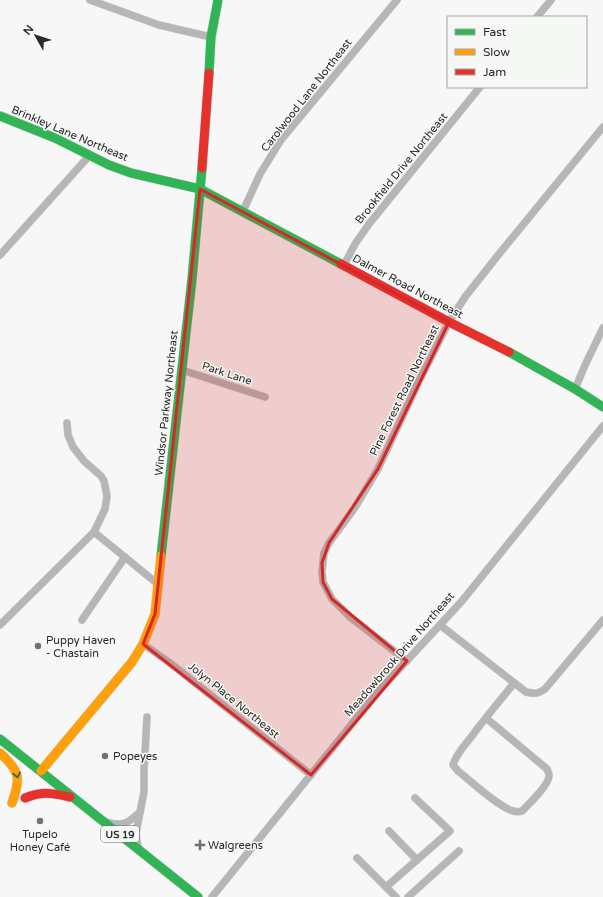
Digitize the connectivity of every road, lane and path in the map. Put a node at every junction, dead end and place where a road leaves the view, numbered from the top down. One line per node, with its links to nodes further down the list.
1 (90, 0): 6 (street)
2 (218, 0): 6 (street, Windsor Parkway Northeast)
3 (397, 0): 12 (street, Carolwood Lane Northeast)
4 (551, 0): 5 (street)
5 (538, 16)
6 (211, 37): 11 (street, Windsor Parkway Northeast)
7 (479, 88): 14 (street, Brookfield Drive Northeast)
8 (0, 116): 10 (street, Brinkley Lane Northeast)
9 (603, 127): 15 (street, Pine Forest Road Northeast)
10 (89, 156): 11 (street, Brinkley Lane Northeast); 13 (street)
11 (200, 189): 12 (street, Dalmer Road Northeast); 17 (street, Windsor Parkway Northeast)
12 (244, 211): 14 (street, Dalmer Road Northeast)
13 (0, 255)
14 (344, 265): 15 (street, Dalmer Road Northeast)
15 (449, 322): 18 (street, Dalmer Road Northeast); 31 (street, Pine Forest Road Northeast)
16 (603, 328): 18 (street)
17 (182, 370): 19 (street, Park Lane); 25 (street, Windsor Parkway Northeast)
18 (575, 389): 20 (street, Dalmer Road Northeast)
19 (265, 397)
20 (603, 407)
21 (67, 423): 23 (street)
22 (603, 426): 29 (street, Meadowbrook Drive Northeast)
23 (94, 532): 24 (street); 28 (street)
24 (125, 557): 25 (street); 26 (street)
25 (159, 585): 30 (street, Windsor Parkway Northeast)
26 (82, 620)
27 (603, 620): 32 (street)
28 (0, 625)
29 (440, 625): 31 (street, Meadowbrook Drive Northeast); 32 (street)
30 (143, 644): 37 (street, Windsor Parkway Northeast); 38 (street, Jolyn Place Northeast)
31 (407, 661): 38 (street, Meadowbrook Drive Northeast)
32 (514, 683): 34 (street)
33 (147, 717): 43 (street)
34 (486, 718): 34 (street)
35 (0, 738): 37 (street, US 19)
36 (0, 753): 42 (street, one-way to 42)
37 (41, 771): 40 (street, US 19)
38 (311, 775): 52 (street, Meadowbrook Drive Northeast)
39 (24, 798): 40 (street)
40 (75, 798): 44 (street, US 19)
41 (415, 798): 49 (street)
42 (12, 803)
43 (140, 812): 44 (street); 46 (street)
44 (104, 822): 46 (street, US 19)
45 (389, 831): 49 (street)
46 (140, 851): 51 (street, US 19)
47 (459, 851): 54 (street)
48 (357, 858): 50 (street)
49 (417, 860): 50 (street)
50 (386, 887): 53 (street)
51 (198, 897)
52 (212, 897)
53 (396, 897)
54 (408, 897)

